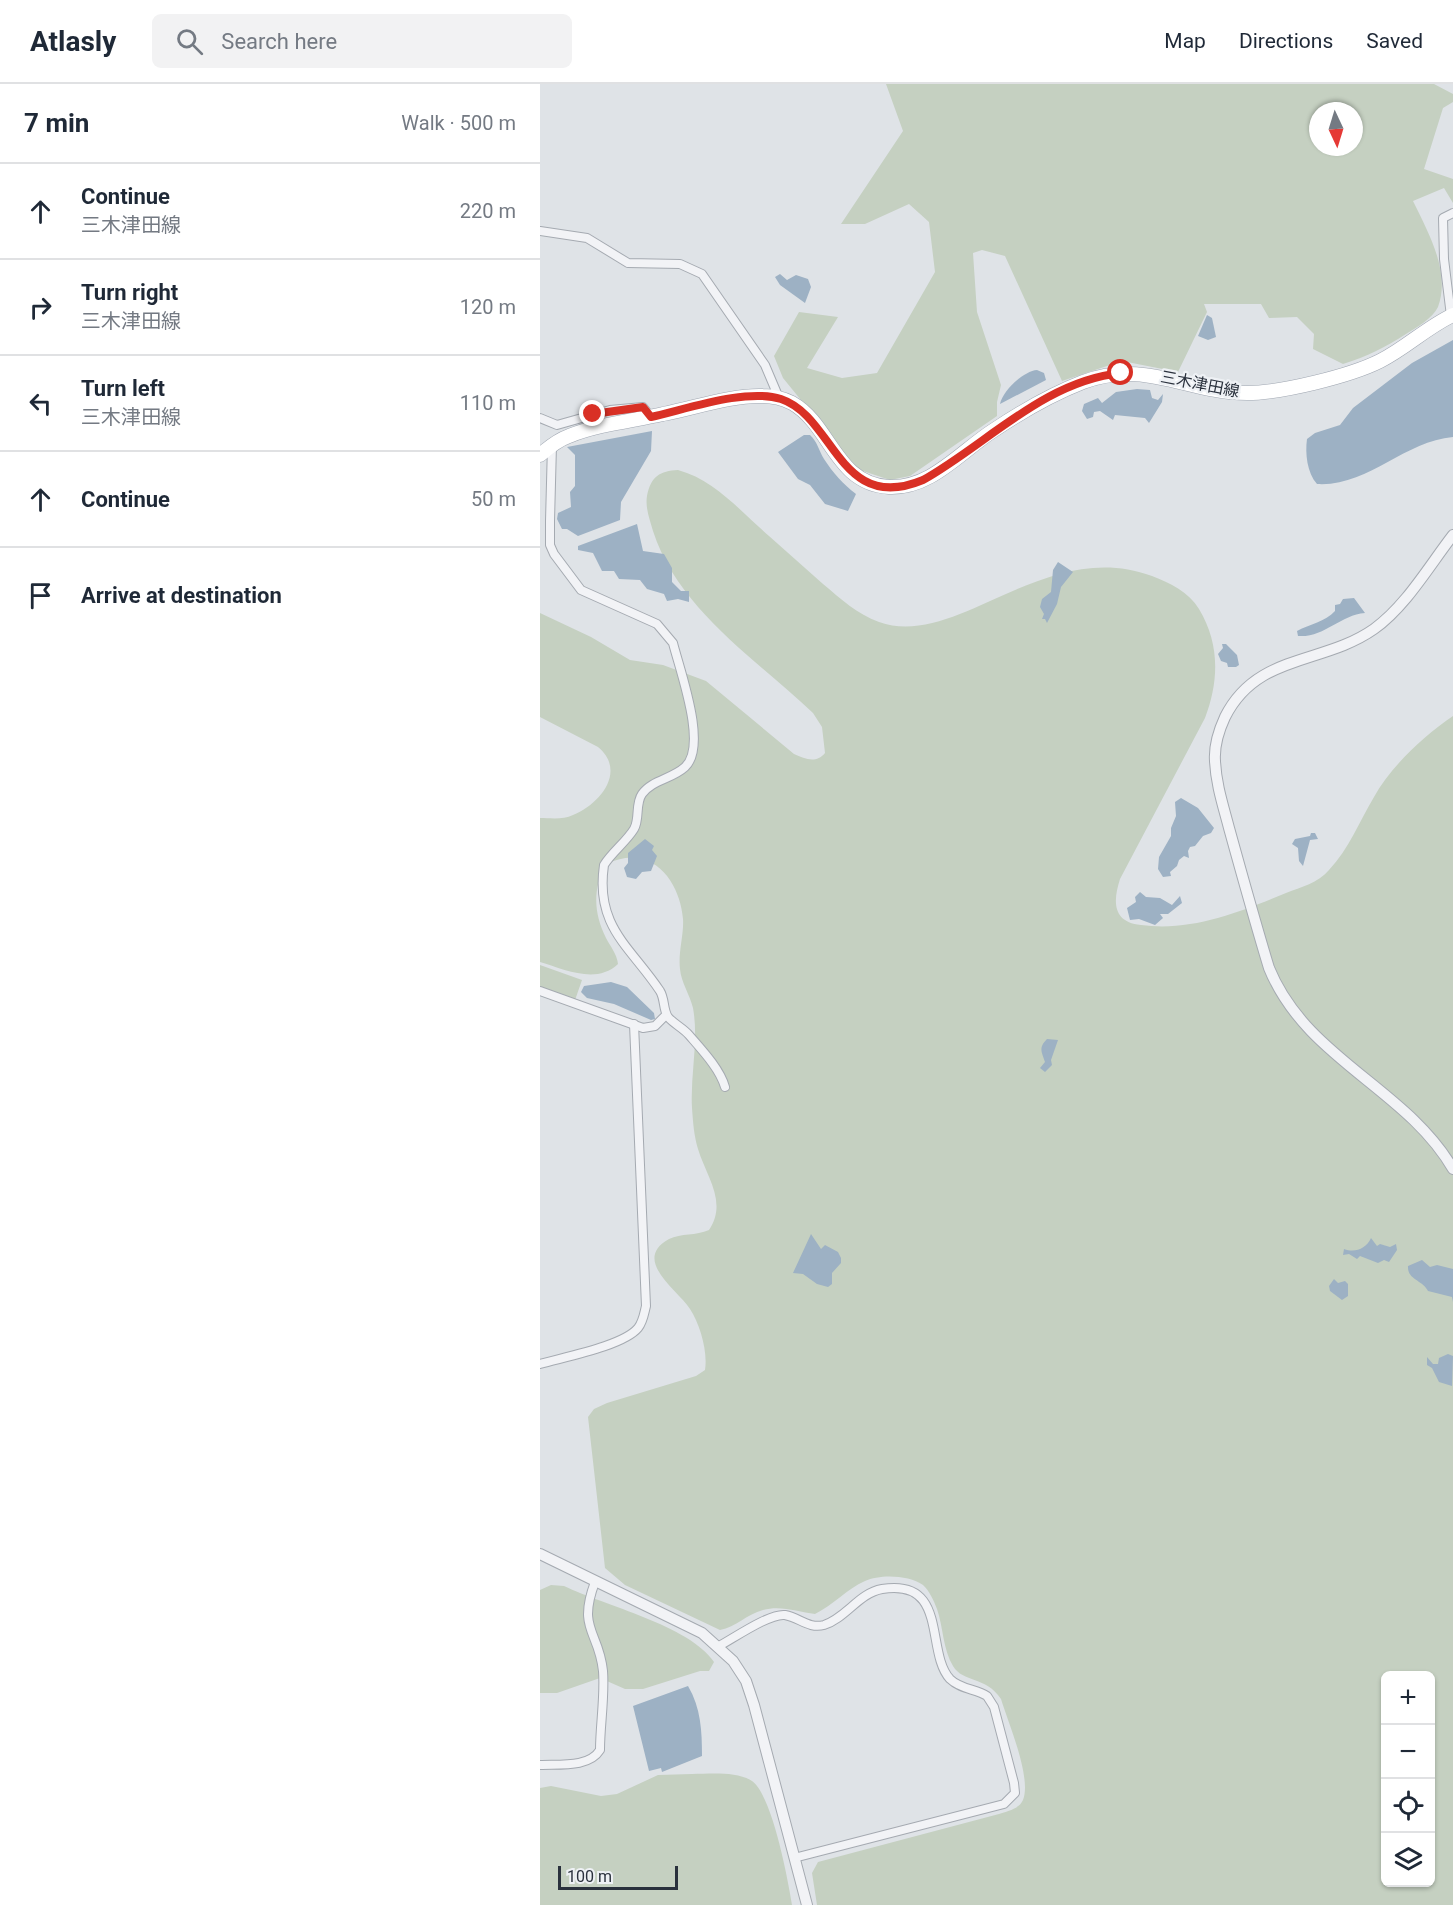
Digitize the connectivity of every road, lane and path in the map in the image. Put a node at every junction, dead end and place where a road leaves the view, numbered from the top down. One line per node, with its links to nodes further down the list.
1 (1453, 213): 3 (street)
2 (540, 231): 4 (street)
3 (1452, 315): 4 (main road, 三木津田線)
4 (779, 399): 5 (main road, 三木津田線)
5 (651, 417): 6 (street); 7 (main road, 三木津田線)
6 (540, 418)
7 (552, 445): 8 (main road, 三木津田線); 11 (street)
8 (540, 455)
9 (1453, 535): 14 (street)
10 (540, 991): 12 (street)
11 (666, 1015): 12 (street); 13 (street)
12 (634, 1024): 15 (street)
13 (725, 1088)
14 (1453, 1169)
15 (540, 1364)
16 (540, 1554): 17 (street)
17 (595, 1582): 18 (street); 19 (street)
18 (719, 1646): 20 (street); 20 (street)
19 (540, 1764)
20 (794, 1858): 21 (street)
21 (807, 1905)

